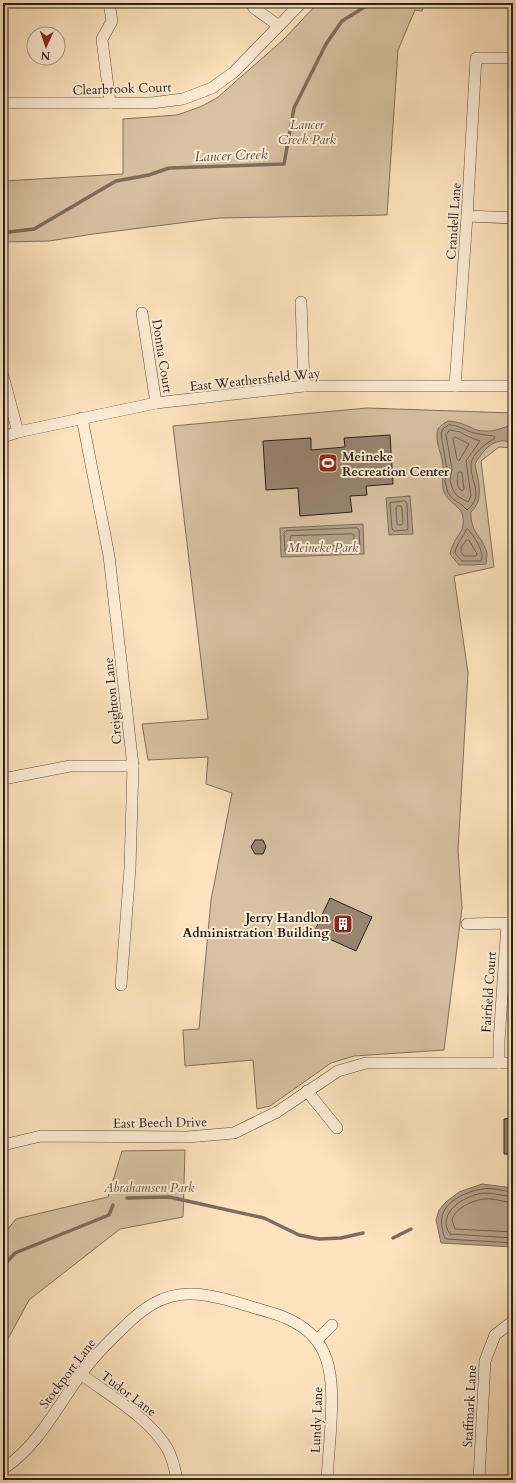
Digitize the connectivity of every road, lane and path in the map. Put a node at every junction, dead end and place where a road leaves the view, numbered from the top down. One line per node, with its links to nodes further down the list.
1 (109, 3): 7 (street)
2 (251, 3): 4 (street)
3 (296, 5): 4 (street, Clearbrook Court)
4 (279, 26): 7 (street, Clearbrook Court)
5 (513, 58): 8 (street, Crandell Lane)
6 (3, 103): 7 (street, Clearbrook Court)
7 (110, 103)
8 (467, 216): 9 (street); 14 (street, Crandell Lane)
9 (513, 218)
10 (301, 302): 13 (street)
11 (142, 313): 16 (street, Donna Court)
12 (3, 376): 18 (street)
13 (304, 386): 14 (street, East Weathersfield Way); 16 (street, East Weathersfield Way)
14 (456, 386): 15 (street, East Weathersfield Way)
15 (513, 386)
16 (156, 403): 17 (street, East Weathersfield Way)
17 (82, 418): 18 (street, East Weathersfield Way); 20 (street, Creighton Lane)
18 (18, 432): 19 (street, East Weathersfield Way)
19 (3, 436)
20 (133, 766): 21 (street); 24 (street, Creighton Lane)
21 (3, 779)
22 (467, 924): 23 (street, Fairfield Court)
23 (510, 924): 25 (street, Fairfield Court)
24 (121, 985)
25 (499, 1063): 26 (street, East Beech Drive); 27 (street, East Beech Drive)
26 (513, 1063)
27 (307, 1091): 28 (street); 29 (street, East Beech Drive)
28 (337, 1128)
29 (3, 1145)
30 (513, 1321): 37 (street, Staffmark Lane)
31 (332, 1325): 32 (street)
32 (317, 1340): 33 (street, Stockport Lane); 36 (street, Lundy Lane)
33 (81, 1374): 34 (street, Stockport Lane); 35 (street, Tudor Lane)
34 (3, 1469)
35 (177, 1480)
36 (327, 1480)
37 (479, 1480)

